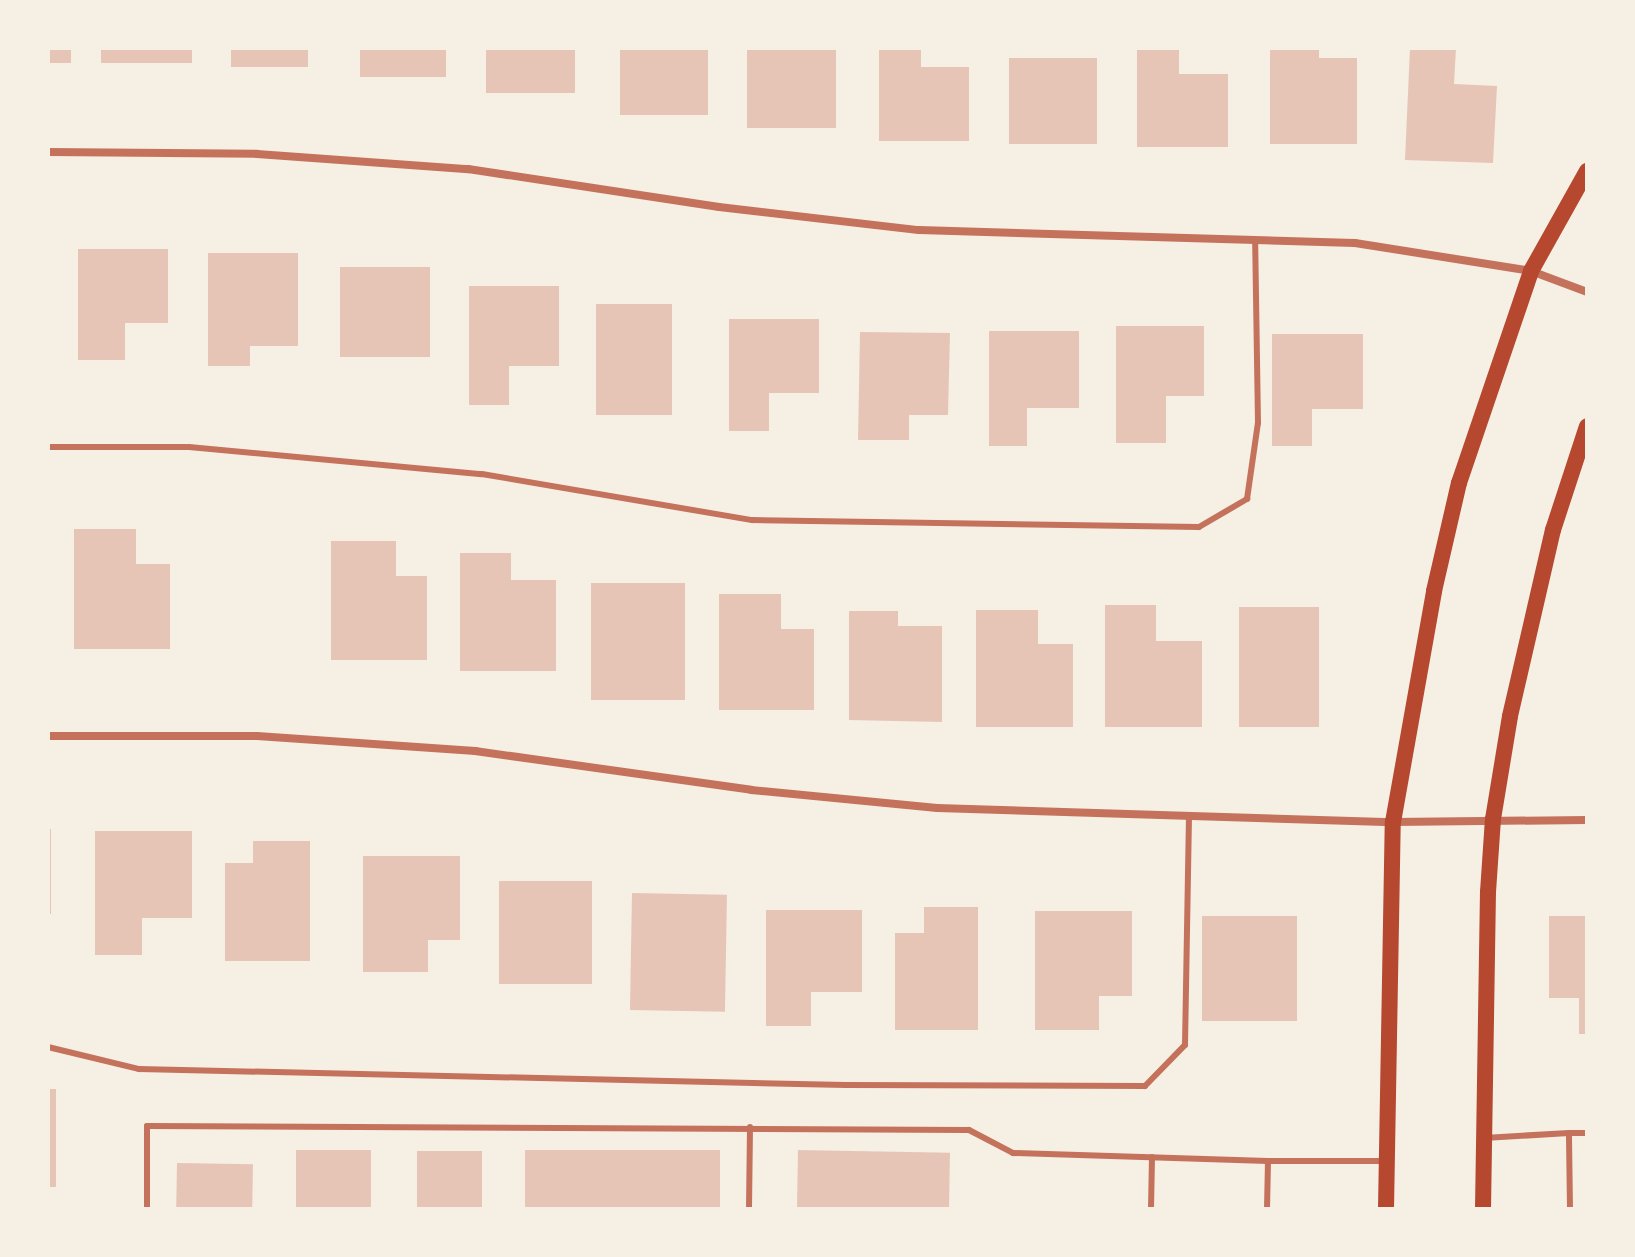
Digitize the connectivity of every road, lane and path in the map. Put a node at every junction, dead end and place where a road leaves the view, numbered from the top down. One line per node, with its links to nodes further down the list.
1 (48, 152): 3 (street)
2 (1587, 171): 4 (main road)
3 (1255, 240): 4 (street); 7 (lane)
4 (1531, 271): 5 (street); 12 (main road)
5 (1587, 292)
6 (1587, 426): 10 (main road)
7 (48, 447)
8 (48, 736): 9 (street)
9 (1189, 815): 12 (street); 13 (lane)
10 (1493, 819): 11 (street); 12 (street); 17 (main road)
11 (1587, 820)
12 (1393, 822): 20 (main road)
13 (48, 1047)
14 (750, 1127): 18 (lane); 21 (lane); 22 (lane)
15 (1569, 1133): 16 (lane); 17 (lane); 27 (lane)
16 (1587, 1133)
17 (1484, 1138): 26 (main road)
18 (1152, 1157): 19 (lane); 23 (lane)
19 (1268, 1161): 20 (lane); 24 (lane)
20 (1387, 1161): 25 (main road)
21 (147, 1209)
22 (749, 1209)
23 (1151, 1209)
24 (1267, 1209)
25 (1386, 1209)
26 (1483, 1209)
27 (1570, 1209)

